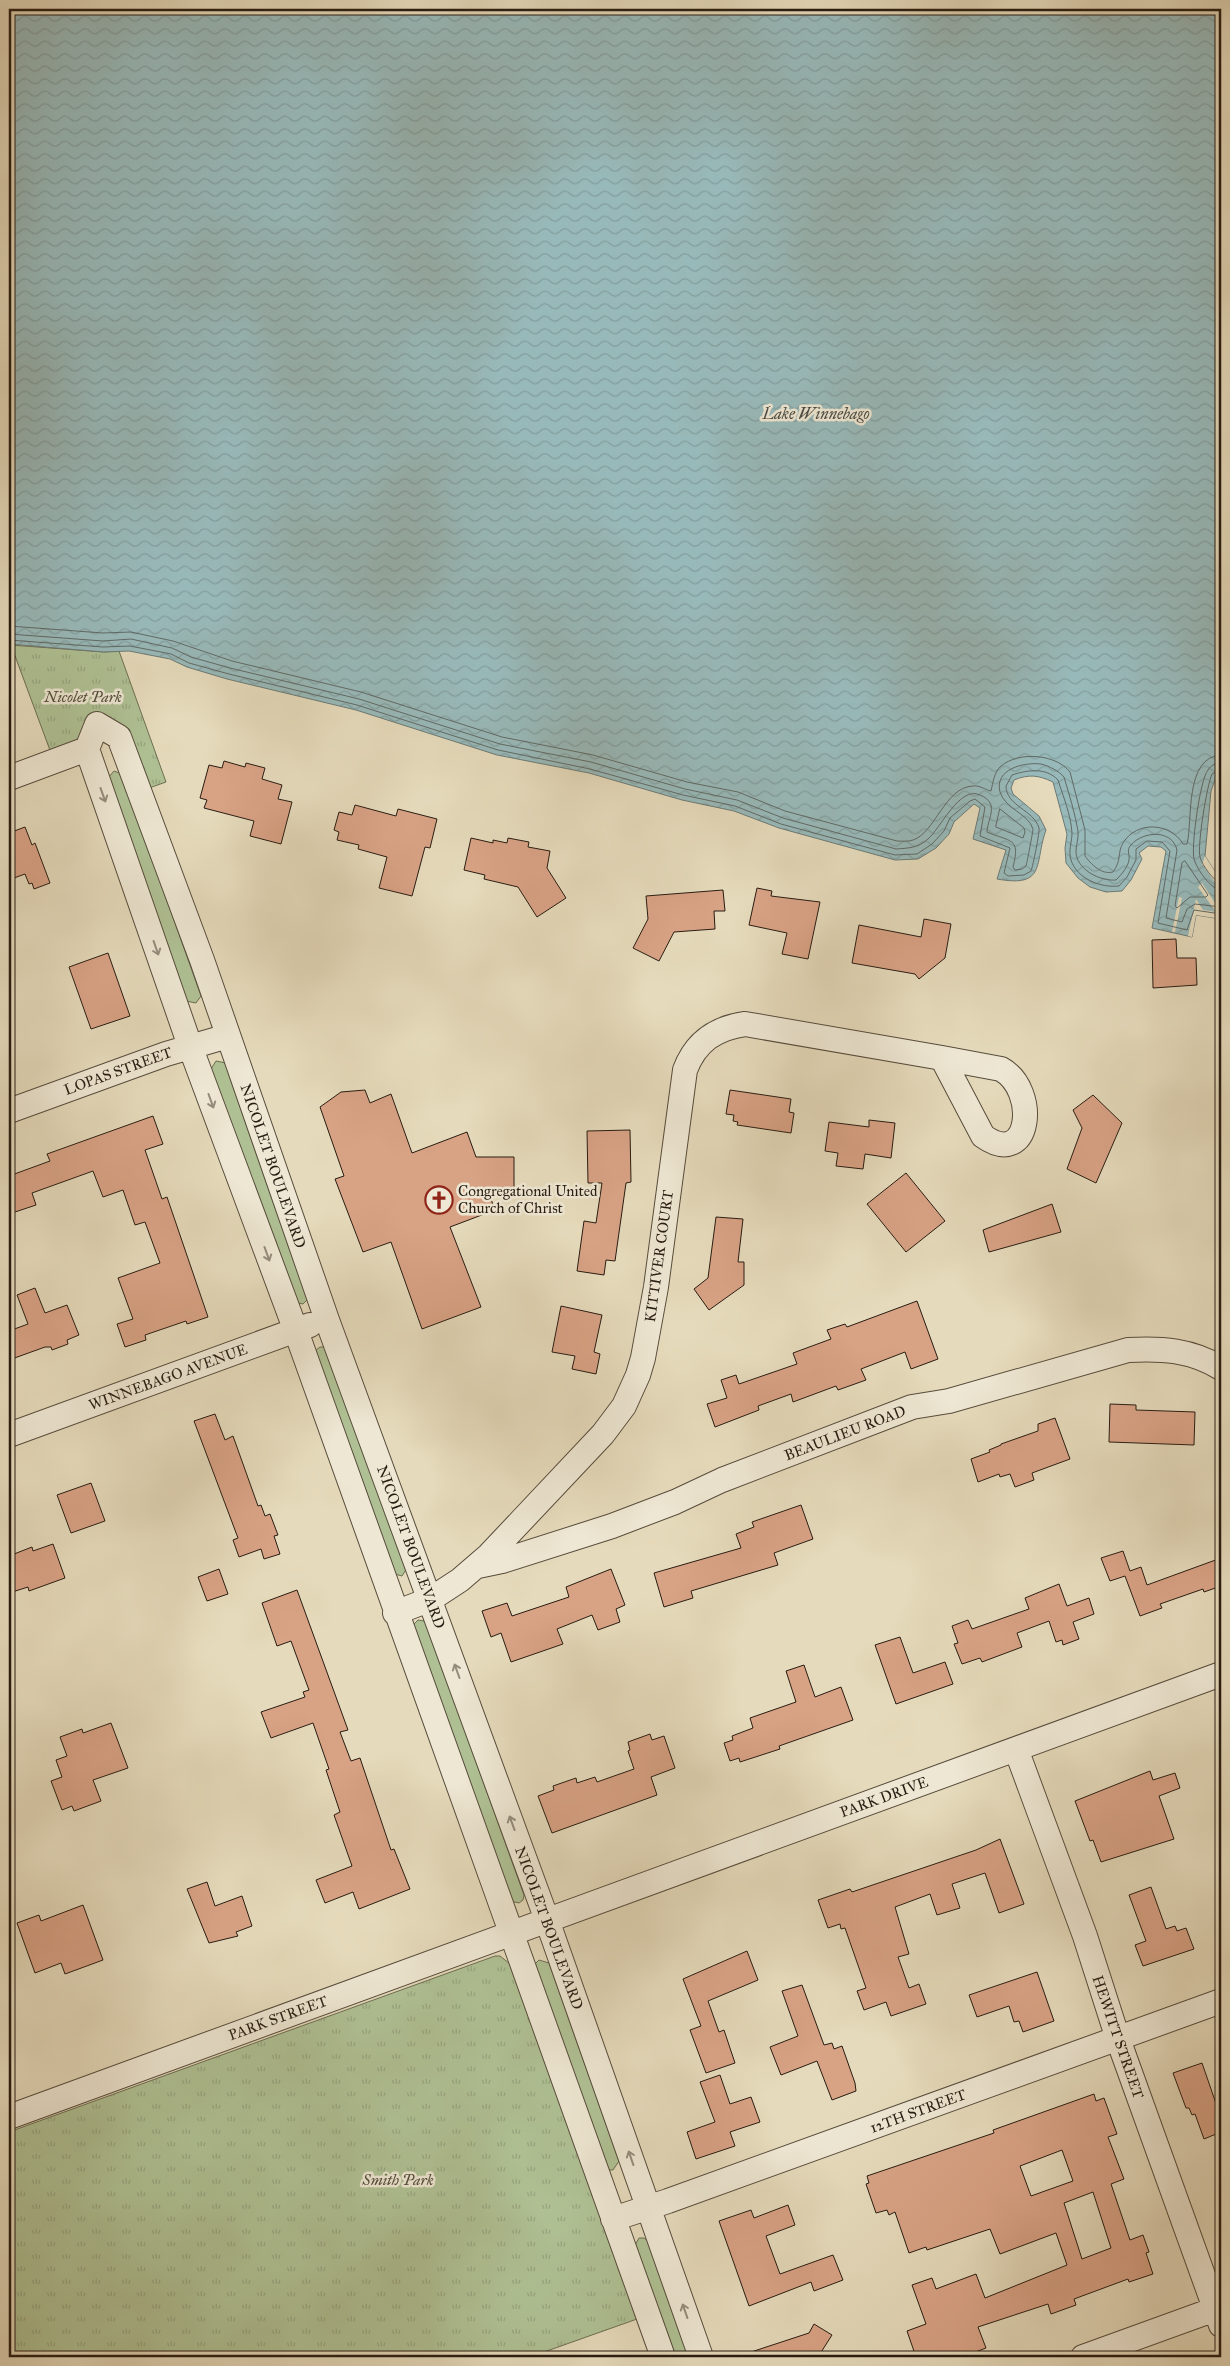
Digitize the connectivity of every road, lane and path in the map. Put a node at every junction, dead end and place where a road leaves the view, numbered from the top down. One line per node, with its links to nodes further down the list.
1 (87, 749): 2 (street); 3 (street, NICOLET BOULEVARD); 4 (street, one-way to 4)
2 (9, 778)
3 (228, 1036): 4 (street, LOPAS STREET); 7 (street, NICOLET BOULEVARD)
4 (190, 1046): 6 (street, LOPAS STREET); 8 (street, one-way to 8)
5 (942, 1058): 11 (street, KITTIVER COURT)
6 (9, 1111)
7 (327, 1320): 8 (street, WINNEBAGO AVENUE); 12 (street, NICOLET BOULEVARD)
8 (296, 1330): 10 (street, WINNEBAGO AVENUE); 13 (street)
9 (1221, 1368): 11 (street, BEAULIEU ROAD)
10 (9, 1435)
11 (477, 1566): 12 (street, KITTIVER COURT)
12 (431, 1599): 13 (street, KITTIVER COURT); 16 (street, NICOLET BOULEVARD, one-way to 12)
13 (395, 1613): 17 (street)
14 (1221, 1674): 15 (street, PARK DRIVE)
15 (1016, 1749): 16 (street, PARK DRIVE); 19 (street, HEWITT STREET)
16 (547, 1920): 17 (street, PARK STREET); 21 (street, NICOLET BOULEVARD, one-way to 16)
17 (512, 1932): 20 (street, PARK STREET); 22 (street)
18 (1221, 2001): 19 (street, 12TH STREET)
19 (1118, 2039): 21 (street, 12TH STREET); 23 (street, HEWITT STREET)
20 (9, 2116)
21 (648, 2207): 22 (street, 12TH STREET); 25 (street, NICOLET BOULEVARD, one-way to 21)
22 (613, 2219): 24 (street)
23 (1220, 2314): 26 (street)
24 (663, 2357)
25 (701, 2357)
26 (1083, 2357)

